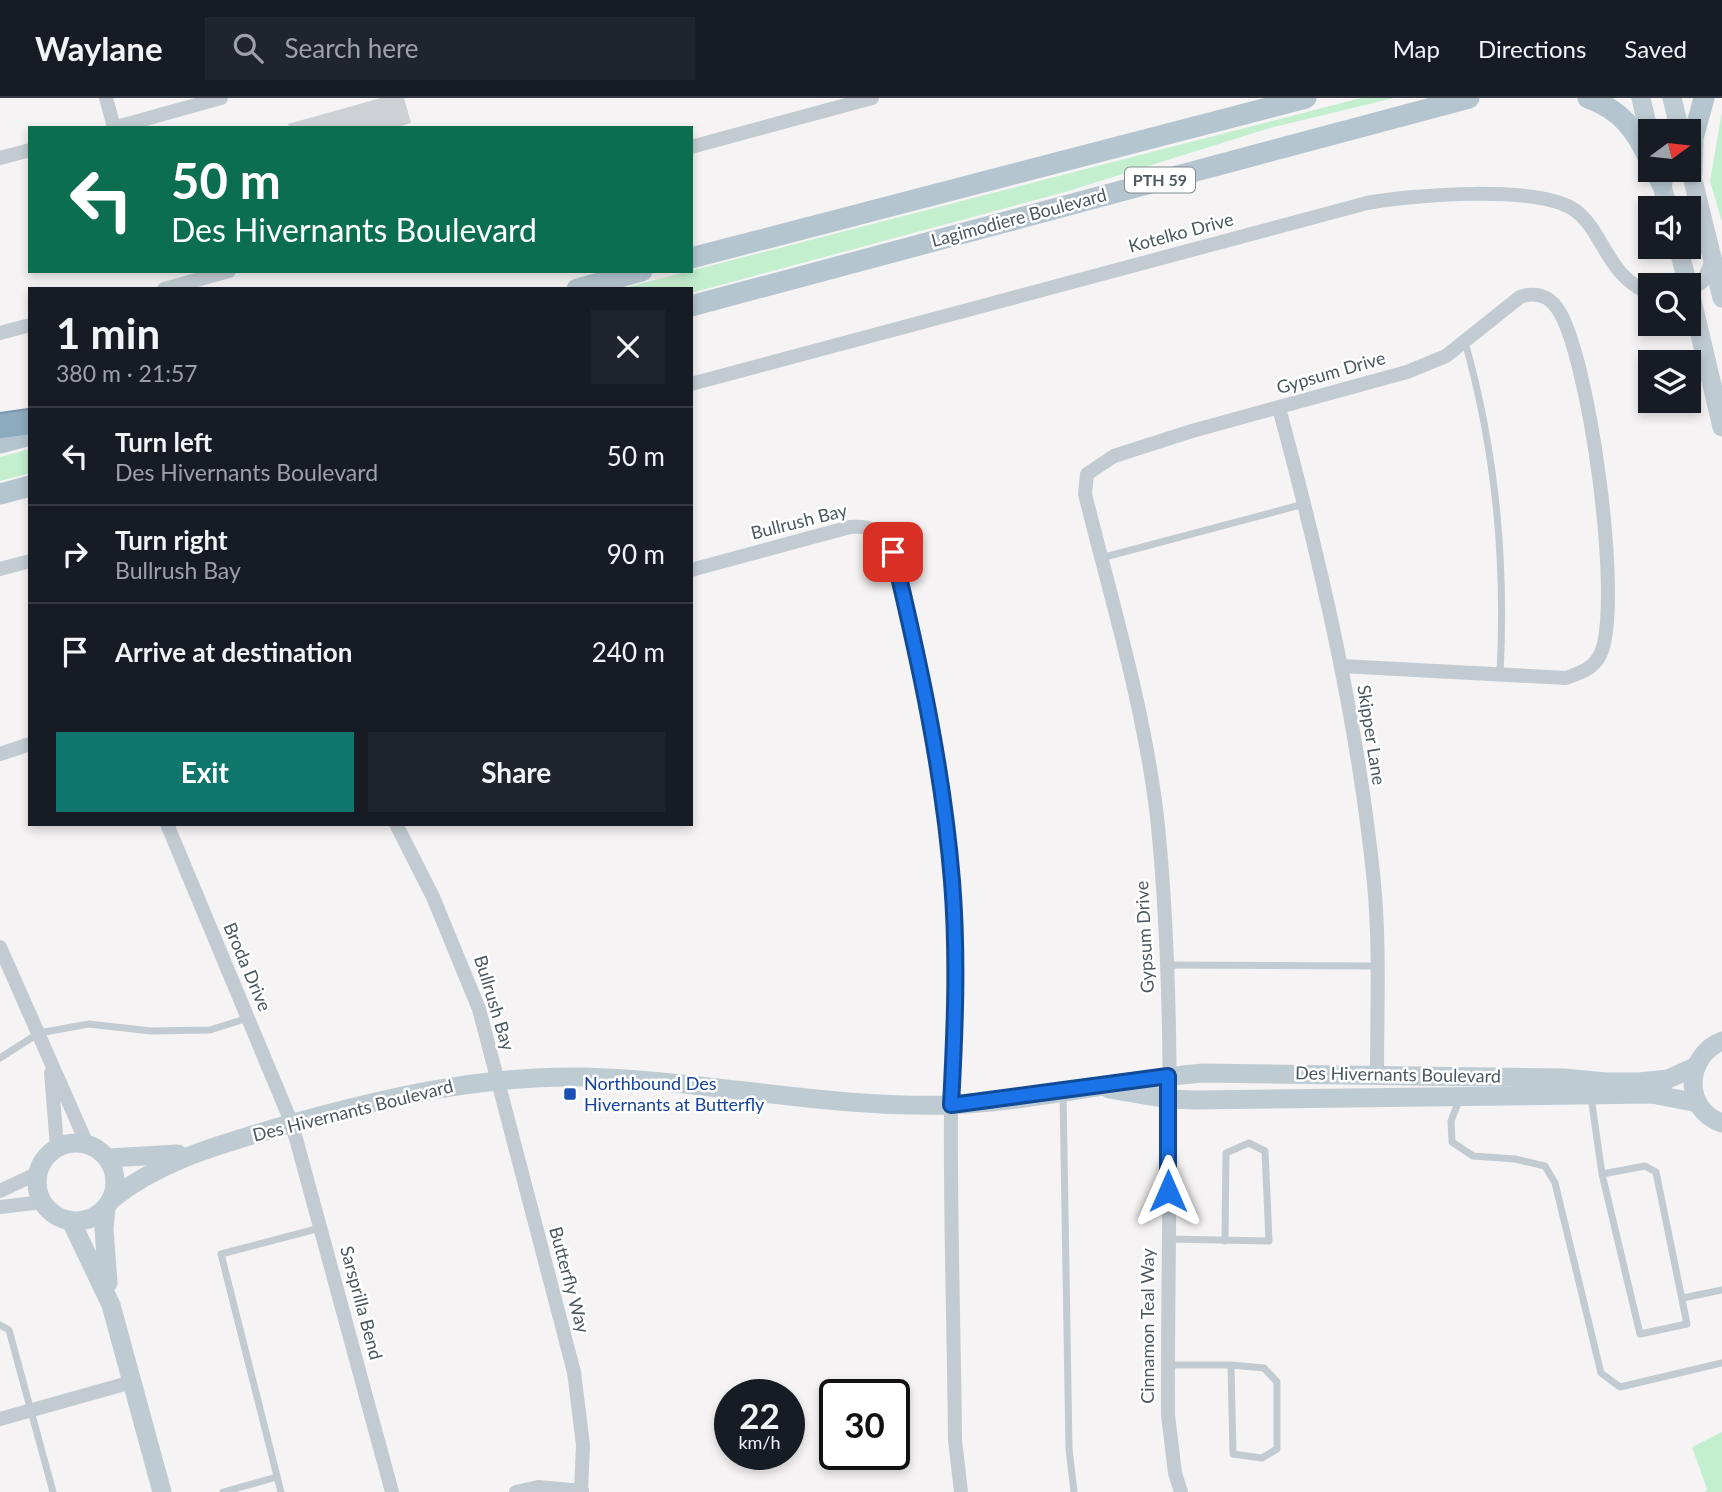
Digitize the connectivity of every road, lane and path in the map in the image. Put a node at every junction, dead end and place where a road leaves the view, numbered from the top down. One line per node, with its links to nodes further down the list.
1 (106, 98): 13 (street)
2 (221, 98): 14 (street)
3 (872, 98): 16 (street)
4 (1306, 98): 20 (main road, PTH 59)
5 (1469, 98): 29 (main road, Lagimodiere Boulevard / PTH 59)
6 (1588, 98): 15 (main road)
7 (1641, 98): 10 (street)
8 (1672, 98): 11 (street)
9 (1704, 98): 12 (main road)
10 (1646, 119)
11 (1677, 119)
12 (1698, 119)
13 (113, 126)
14 (121, 126)
15 (1638, 136)
16 (693, 146)
17 (28, 151): 18 (street)
18 (0, 158)
19 (1693, 182): 21 (street)
20 (693, 257)
21 (1712, 258): 24 (street); 28 (street)
22 (222, 273): 25 (street)
23 (635, 273): 26 (main road)
24 (1701, 282)
25 (171, 287)
26 (584, 287)
27 (1638, 287): 34 (street, Kotelko Drive)
28 (1722, 298)
29 (693, 305)
30 (28, 326): 31 (street)
31 (0, 333)
32 (1700, 336): 38 (street)
33 (1465, 342): 35 (street, Gypsum Drive); 49 (lane); 49 (street, Gypsum Drive)
34 (693, 383)
35 (1279, 408): 43 (street, Skipper Lane); 44 (street, Gypsum Drive)
36 (28, 422): 37 (highway)
37 (0, 426)
38 (1722, 427)
39 (28, 436): 40 (main road)
40 (0, 443)
41 (28, 487): 42 (main road)
42 (0, 494)
43 (1305, 503): 44 (lane); 48 (street, Skipper Lane)
44 (1101, 558): 55 (street, Gypsum Drive)
45 (28, 562): 46 (street)
46 (0, 569)
47 (693, 569): 72 (street, Bullrush Bay)
48 (1341, 666): 49 (street, Gypsum Drive); 56 (street, Skipper Lane)
49 (1500, 674)
50 (28, 745): 51 (street)
51 (0, 754)
52 (168, 826): 57 (street, Broda Drive)
53 (397, 826): 65 (street, Bullrush Bay)
54 (0, 947): 58 (street)
55 (1167, 965): 56 (lane); 64 (street, Gypsum Drive)
56 (1377, 967): 63 (street, Skipper Lane)
57 (248, 1018): 58 (lane); 73 (street, Broda Drive)
58 (39, 1033): 60 (lane); 61 (street)
59 (1721, 1039): 62 (street)
60 (0, 1058)
61 (50, 1061): 75 (street); 76 (street)
62 (1695, 1067): 63 (street, Des Hivernants Boulevard); 71 (street)
63 (1377, 1075): 64 (street, Des Hivernants Boulevard)
64 (1168, 1076): 66 (street, Des Hivernants Boulevard); 70 (street, Cinnamon Teal Way)
65 (497, 1081): 72 (street, Des Hivernants Boulevard); 73 (street, Des Hivernants Boulevard); 100 (street, Butterfly Way)
66 (1097, 1087): 67 (street, Des Hivernants Boulevard); 70 (street, Des Hivernants Boulevard)
67 (1063, 1092): 72 (street, Des Hivernants Boulevard); 108 (lane)
68 (1590, 1096): 69 (street, Des Hivernants Boulevard); 71 (street, Des Hivernants Boulevard); 80 (lane)
69 (1460, 1098): 70 (street, Des Hivernants Boulevard); 93 (lane)
70 (1168, 1099): 87 (street, Cinnamon Teal Way)
71 (1698, 1103): 74 (street)
72 (951, 1105): 107 (street)
73 (292, 1124): 77 (street, Des Hivernants Boulevard); 86 (street, Sarsprilla Bend)
74 (1720, 1126)
75 (87, 1144): 76 (street); 78 (street)
76 (57, 1147): 79 (street)
77 (197, 1152): 78 (street, Des Hivernants Boulevard); 83 (street, Des Hivernants Boulevard)
78 (108, 1158): 83 (street)
79 (38, 1173): 81 (street); 82 (street)
80 (1602, 1174): 90 (lane); 90 (lane)
81 (0, 1191)
82 (43, 1202): 84 (street); 85 (street)
83 (108, 1203): 85 (street); 91 (street)
84 (0, 1207)
85 (71, 1221): 91 (street)
86 (320, 1227): 99 (lane); 105 (street, Sarsprilla Bend)
87 (1168, 1239): 88 (lane); 94 (street, Cinnamon Teal Way)
88 (1225, 1241): 88 (lane)
89 (1722, 1290): 90 (lane)
90 (1683, 1298)
91 (111, 1305): 96 (street)
92 (0, 1325): 97 (lane)
93 (1722, 1363)
94 (1168, 1365): 95 (lane); 109 (street, Cinnamon Teal Way)
95 (1231, 1365): 95 (lane)
96 (132, 1382): 97 (street); 102 (street)
97 (30, 1410): 98 (street); 101 (lane)
98 (0, 1419)
99 (277, 1477): 103 (lane); 104 (lane)
100 (582, 1491): 106 (street)
101 (53, 1492)
102 (162, 1492)
103 (223, 1492)
104 (281, 1492)
105 (393, 1492)
106 (516, 1492)
107 (961, 1492)
108 (1074, 1492)
109 (1181, 1492)

